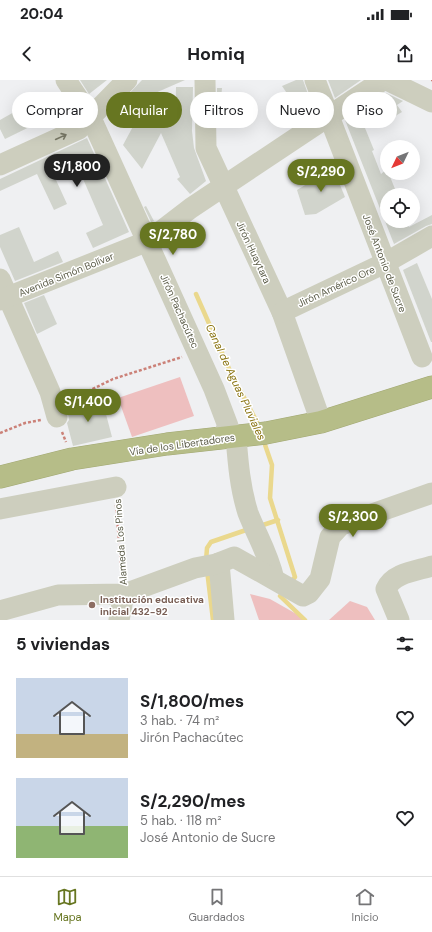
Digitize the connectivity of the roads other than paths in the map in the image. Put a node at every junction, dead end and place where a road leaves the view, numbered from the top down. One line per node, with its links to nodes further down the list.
1 (66, 80): 7 (street, Jirón Pachacútec)
2 (127, 80): 10 (street)
3 (205, 80): 19 (street, Jirón Huaytara)
4 (315, 80): 8 (street, José Antonio de Sucre)
5 (384, 80): 11 (street, Avenida Simón Bolívar)
6 (387, 80): 9 (street)
7 (74, 92)
8 (320, 92)
9 (432, 102)
10 (98, 111)
11 (334, 112)
12 (48, 128): 17 (street)
13 (80, 128): 18 (street, one-way to 13)
14 (96, 128): 21 (street, Jirón Pachacútec)
15 (310, 128): 19 (street, Avenida Simón Bolívar)
16 (334, 128): 22 (street, José Antonio de Sucre)
17 (0, 150)
18 (0, 166)
19 (224, 188): 21 (street, Avenida Simón Bolívar); 24 (street, Jirón Huaytara)
20 (432, 236): 22 (street, Jirón Américo Ore)
21 (148, 241): 23 (street, Avenida Simón Bolívar); 29 (street, Jirón Pachacútec)
22 (385, 263): 24 (street, Jirón Américo Ore); 25 (street, José Antonio de Sucre)
23 (3, 292): 27 (street)
24 (282, 312): 28 (street, Jirón Huaytara)
25 (422, 356)
26 (432, 387): 28 (highway, Vía de los Libertadores)
27 (57, 417)
28 (321, 422): 29 (highway, Vía de los Libertadores)
29 (229, 437): 30 (highway, Vía de los Libertadores); 36 (street, Jirón Pachacútec)
30 (0, 477)
31 (116, 487): 33 (street, Alameda Los Pinos)
32 (432, 493): 36 (street)
33 (0, 509)
34 (218, 563): 36 (street); 37 (street); 40 (street)
35 (432, 566): 41 (street)
36 (276, 580)
37 (124, 594): 38 (street); 39 (street, Alameda Los Pinos)
38 (0, 611)
39 (118, 620)
40 (224, 620)
41 (399, 620)

